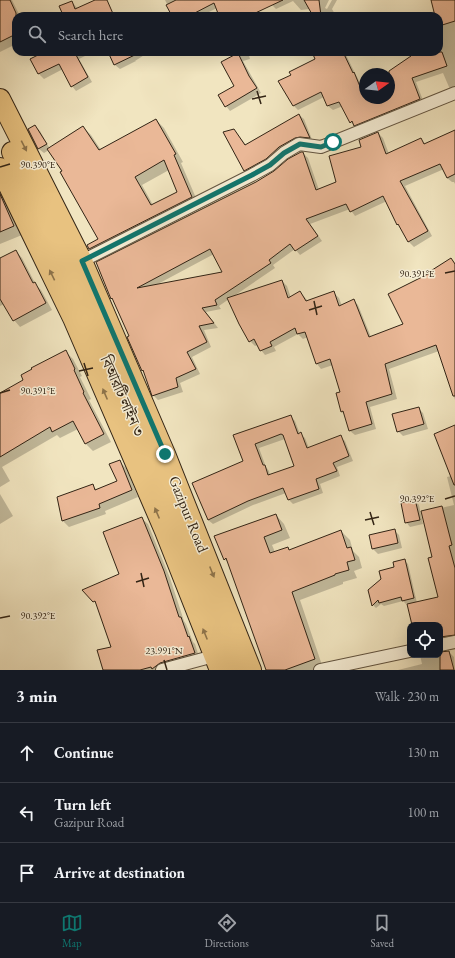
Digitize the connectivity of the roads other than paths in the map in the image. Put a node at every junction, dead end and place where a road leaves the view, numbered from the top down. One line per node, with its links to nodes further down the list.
1 (455, 92): 5 (street)
2 (0, 99): 5 (main road, Gazipur Road, one-way to 5)
3 (0, 127): 11 (main road, বিআরটি লাইন ৩)
4 (0, 168): 9 (main road, Gazipur Road, one-way to 4)
5 (82, 261): 12 (main road, Gazipur Road, one-way to 12)
6 (455, 642): 7 (street)
7 (443, 644)
8 (407, 652): 13 (street)
9 (217, 663): 10 (street)
10 (162, 670)
11 (236, 670)
12 (250, 670)
13 (320, 670)

